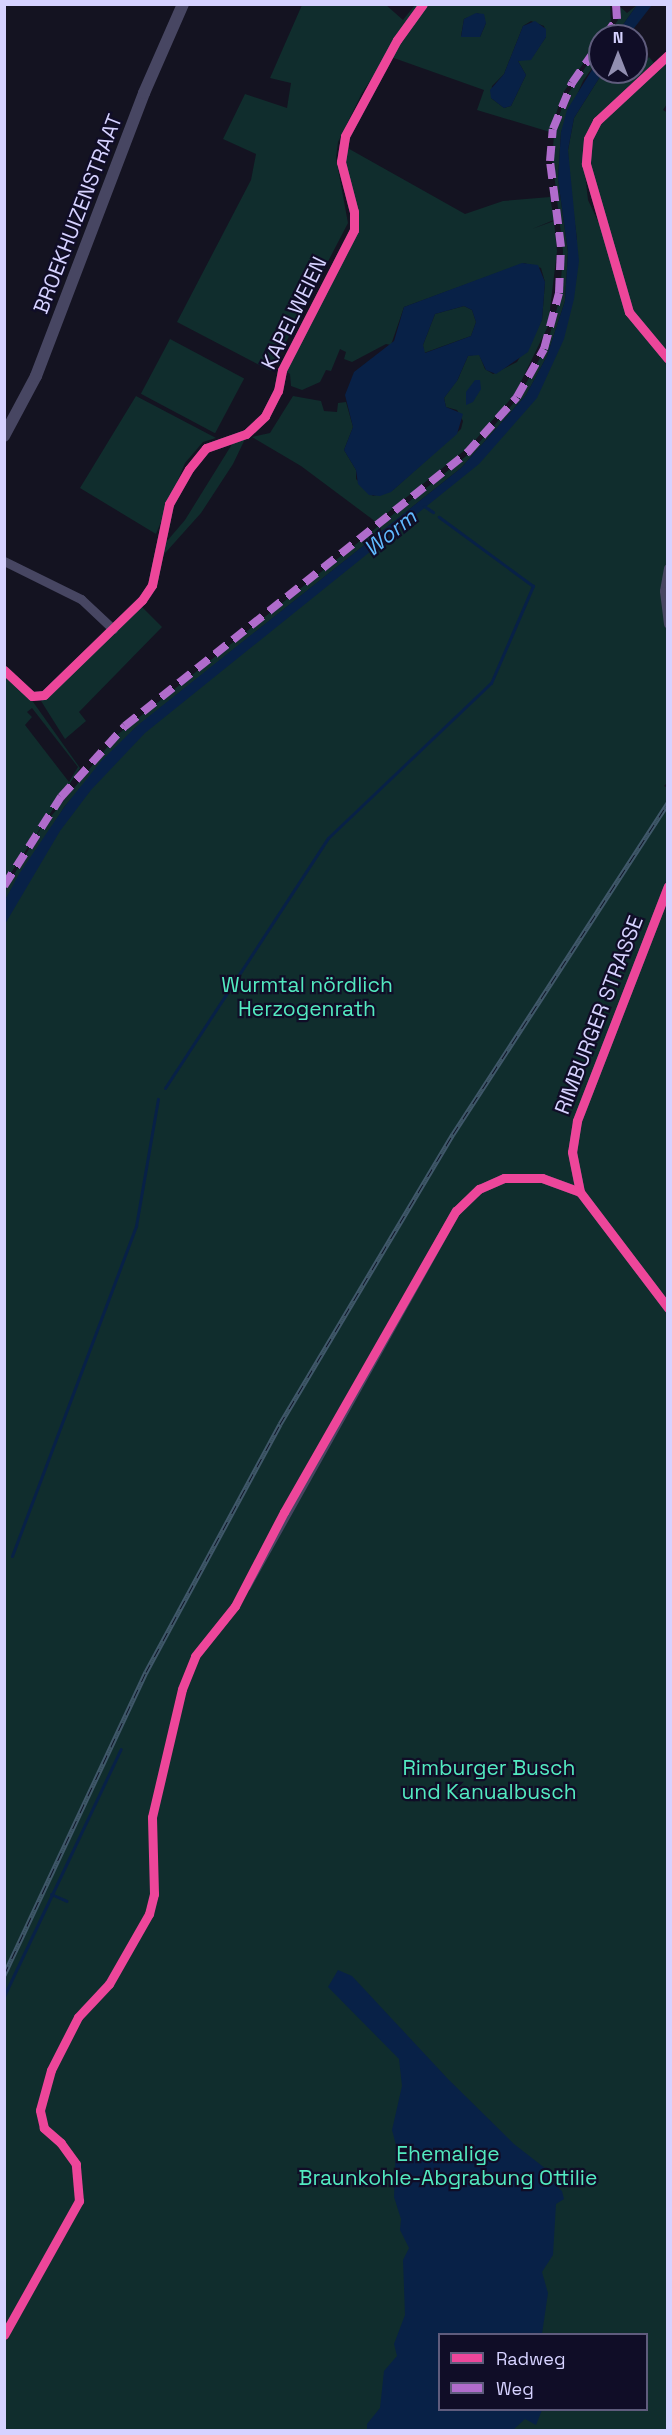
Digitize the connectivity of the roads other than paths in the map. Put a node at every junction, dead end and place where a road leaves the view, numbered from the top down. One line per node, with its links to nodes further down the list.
1 (183, 4): 5 (street, BROEKHUIZENSTRAAT)
2 (423, 4): 9 (street, KAPELWEIEN)
3 (668, 55): 4 (street)
4 (668, 359)
5 (4, 436)
6 (4, 561): 9 (street)
7 (668, 568): 8 (street)
8 (668, 624)
9 (113, 629): 10 (street, KAPELWEIEN)
10 (4, 670)
11 (668, 886): 12 (street, RIMBURGER STRASSE)
12 (580, 1192): 13 (street); 14 (street)
13 (668, 1308)
14 (246, 1586)

